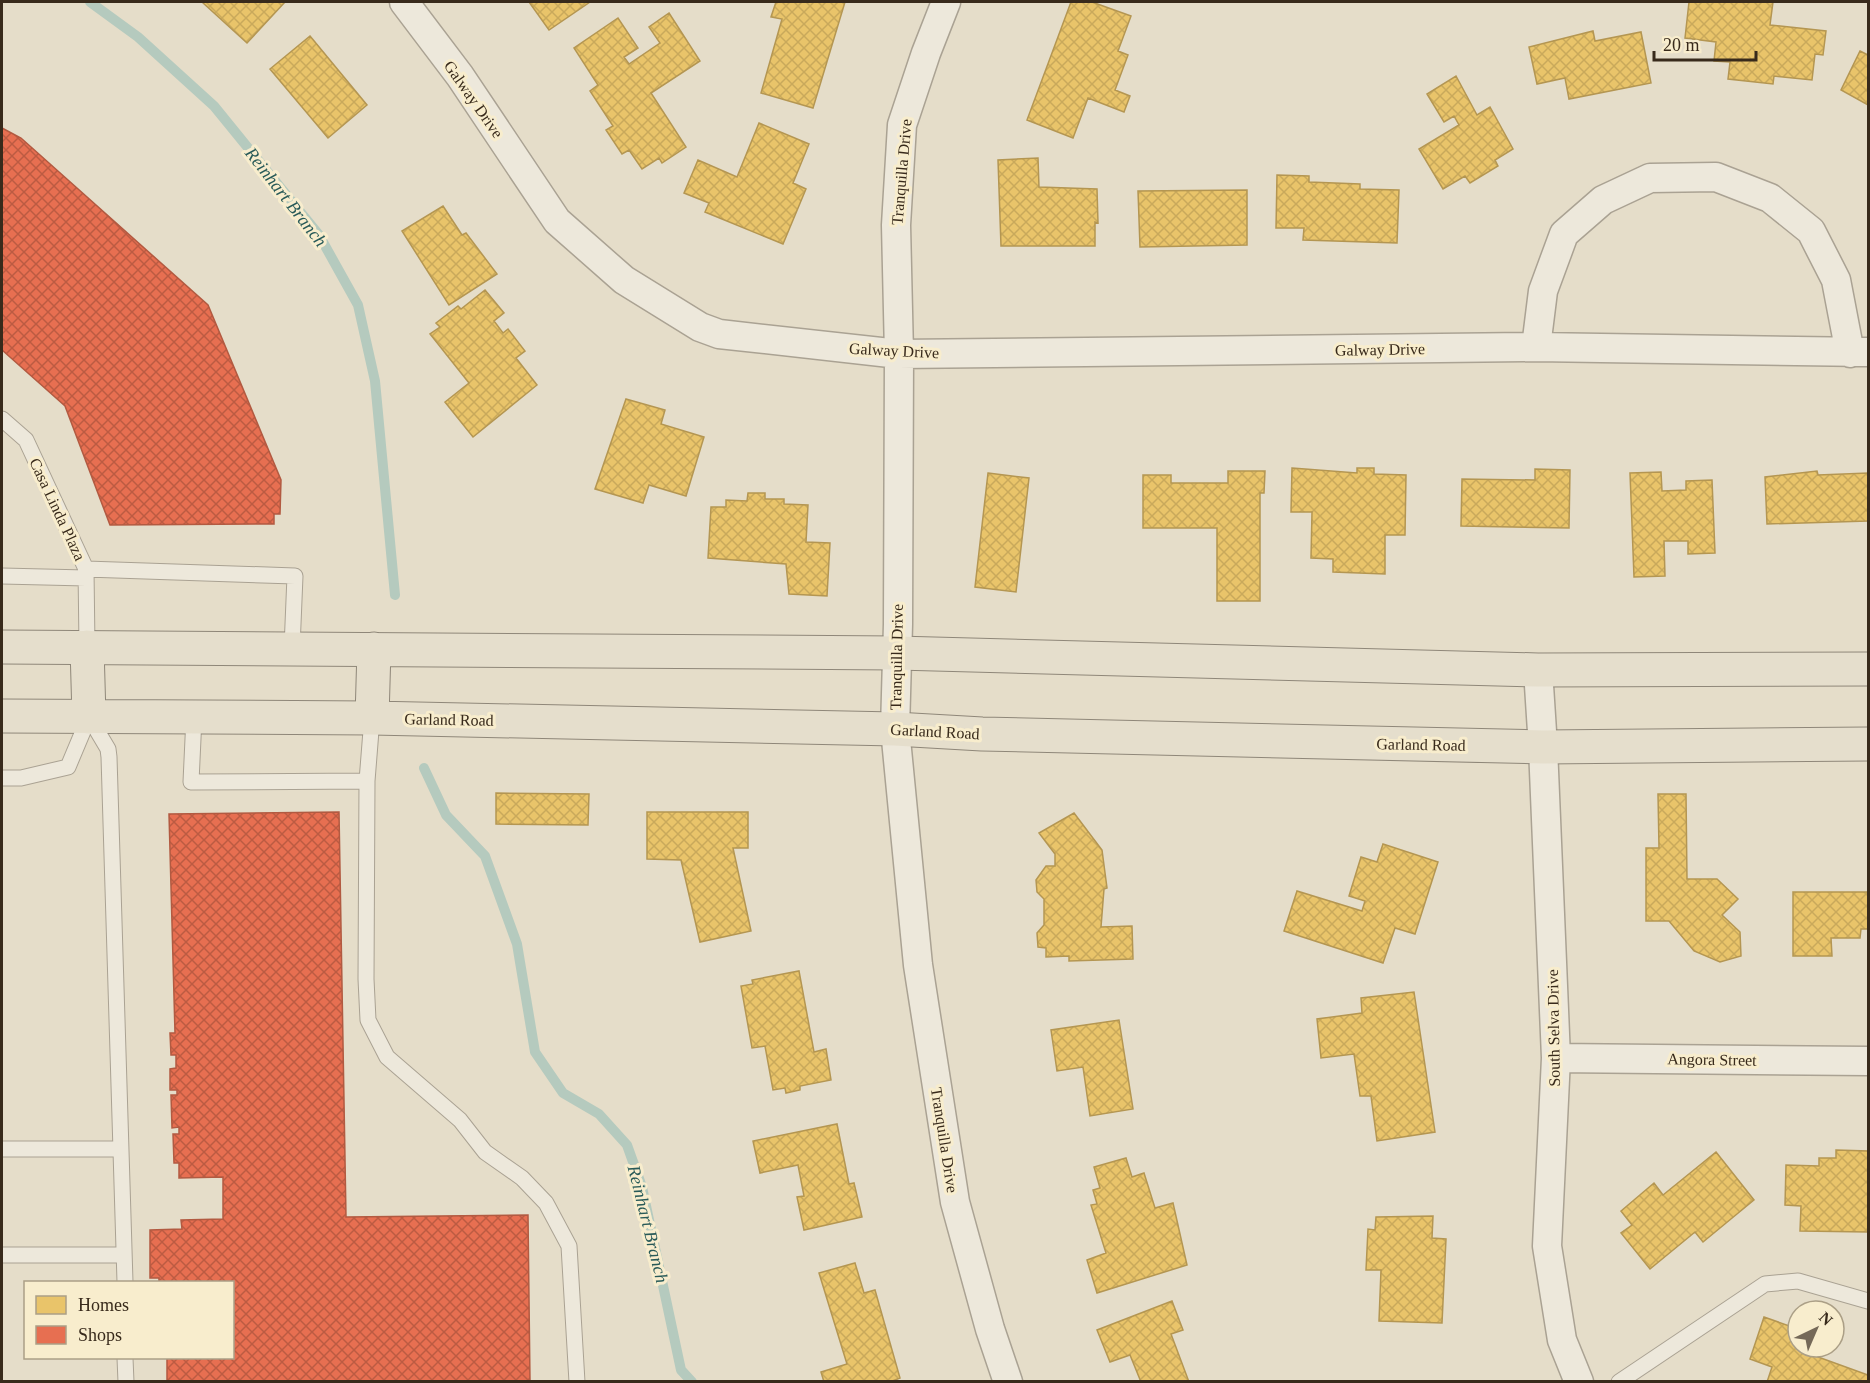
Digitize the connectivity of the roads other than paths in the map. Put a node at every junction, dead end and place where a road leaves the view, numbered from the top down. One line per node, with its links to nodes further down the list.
1 (404, 2): 5 (street, Galway Drive)
2 (946, 2): 5 (street, Tranquilla Drive)
3 (1536, 347): 4 (street, Galway Drive); 4 (street, Galway Drive); 5 (street, Galway Drive)
4 (1859, 353)
5 (899, 354): 13 (street, Tranquilla Drive)
6 (2, 420): 7 (lane, Casa Linda Plaza)
7 (86, 574): 8 (lane); 10 (lane, Casa Linda Plaza); 11 (lane)
8 (2, 576)
9 (2, 647): 10 (main road)
10 (87, 647): 11 (main road); 17 (main road)
11 (292, 648): 12 (main road)
12 (374, 649): 13 (main road); 19 (main road)
13 (897, 653): 15 (main road); 20 (street, Tranquilla Drive)
14 (1869, 669): 15 (main road)
15 (1538, 670): 22 (street, South Selva Drive)
16 (2, 716): 17 (main road, Garland Road)
17 (89, 717): 18 (main road, Garland Road); 23 (lane); 28 (lane)
18 (194, 717): 19 (main road, Garland Road); 24 (lane)
19 (372, 718): 20 (main road, Garland Road); 24 (lane)
20 (895, 729): 22 (main road, Garland Road); 36 (street, Tranquilla Drive)
21 (1869, 744): 22 (main road, Garland Road)
22 (1543, 747): 25 (street, South Selva Drive)
23 (2, 777)
24 (367, 781): 35 (lane)
25 (1556, 1058): 26 (street, Angora Street); 37 (street, South Selva Drive)
26 (1869, 1061)
27 (2, 1149): 28 (lane)
28 (121, 1149): 30 (lane)
29 (2, 1255): 30 (lane)
30 (124, 1255): 31 (lane)
31 (124, 1281)
32 (1869, 1301): 38 (lane)
33 (125, 1359): 34 (lane)
34 (126, 1382)
35 (577, 1382)
36 (1008, 1382)
37 (1580, 1382)
38 (1619, 1382)

